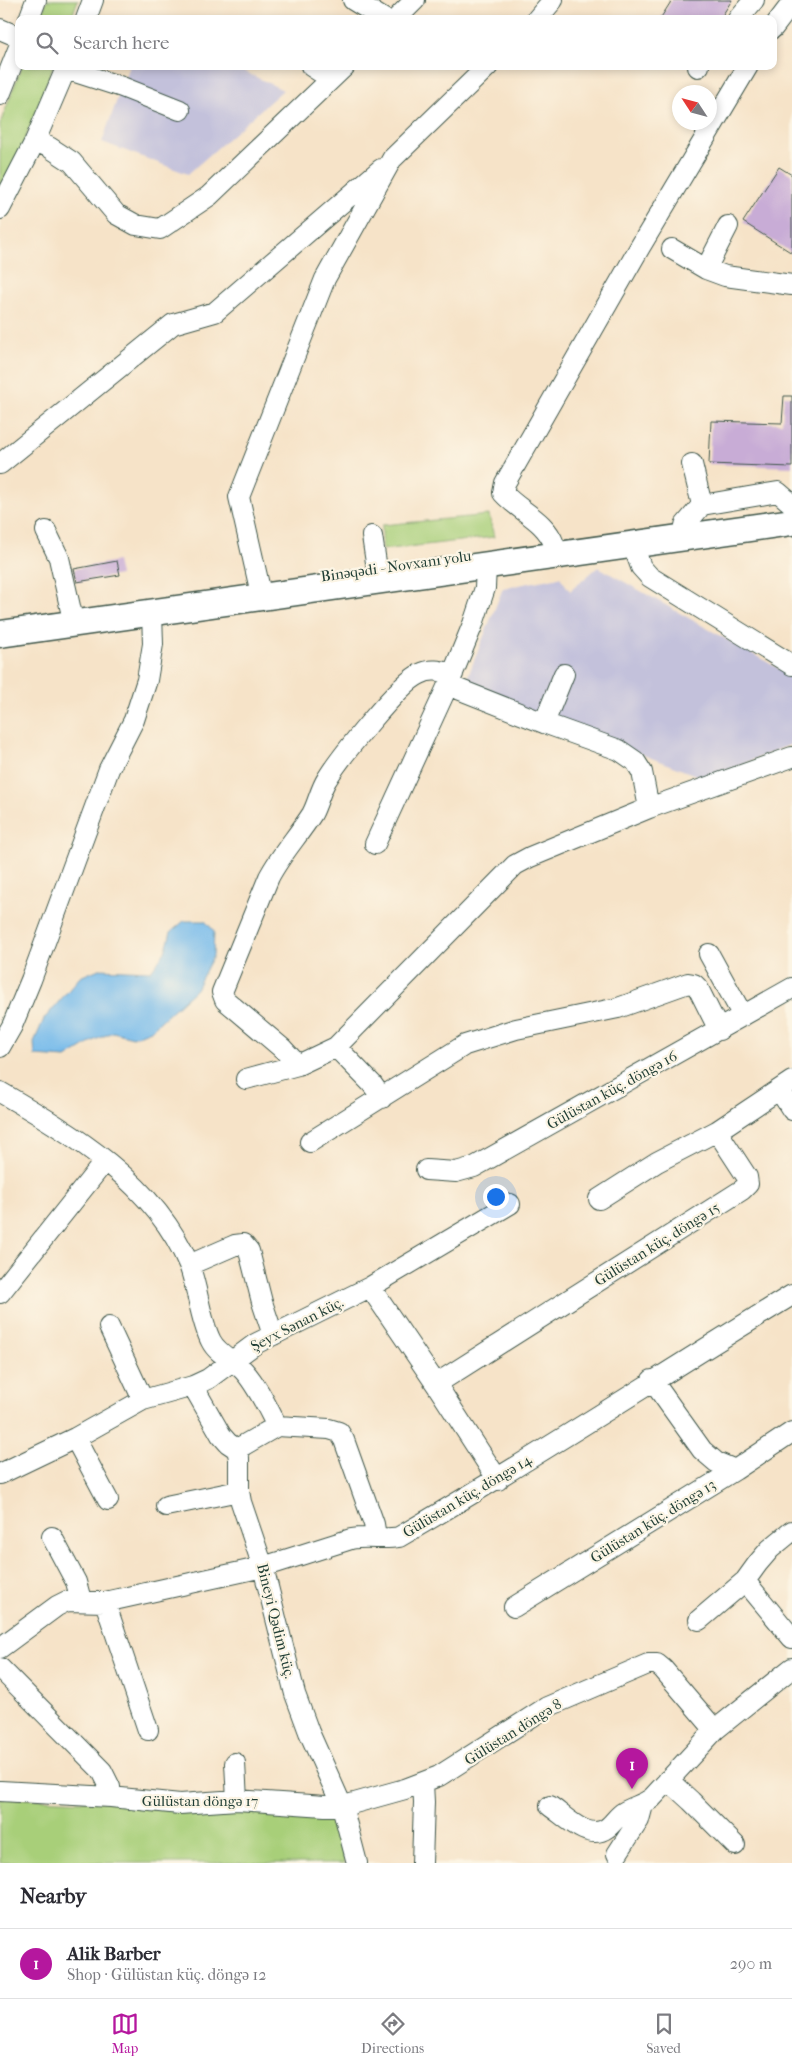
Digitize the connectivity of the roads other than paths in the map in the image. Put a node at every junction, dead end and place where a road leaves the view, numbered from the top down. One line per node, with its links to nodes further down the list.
1 (36, 0): 8 (street)
2 (93, 0): 9 (street)
3 (353, 0): 10 (street)
4 (416, 0): 11 (street)
5 (553, 0): 12 (street)
6 (754, 0): 13 (street)
7 (792, 3): 14 (street)
8 (30, 15)
9 (87, 15)
10 (377, 15)
11 (400, 15)
12 (540, 15)
13 (741, 15)
14 (777, 23)
15 (0, 29): 16 (street)
16 (15, 35)
17 (15, 57): 23 (street)
18 (66, 70): 25 (street)
19 (73, 70): 24 (street)
20 (484, 70): 26 (street)
21 (746, 70): 41 (street)
22 (338, 73): 25 (street)
23 (0, 95)
24 (180, 110)
25 (34, 141): 27 (street)
26 (392, 160): 32 (street); 45 (street)
27 (0, 209)
28 (728, 226): 30 (street)
29 (672, 249): 30 (street)
30 (706, 269): 31 (street)
31 (792, 285)
32 (0, 464)
33 (692, 464): 35 (street)
34 (792, 504): 35 (street)
35 (702, 505): 38 (street)
36 (792, 509): 38 (main road, Binəqədi - Novxanı yolu)
37 (792, 522): 42 (main road)
38 (685, 525): 41 (main road, Binəqədi - Novxanı yolu)
39 (46, 531): 46 (street)
40 (372, 536): 44 (street)
41 (554, 544): 44 (main road, Binəqədi - Novxanı yolu)
42 (633, 545): 43 (main road); 50 (street)
43 (486, 566): 47 (main road); 52 (street)
44 (377, 568): 45 (main road, Binəqədi - Novxanı yolu)
45 (259, 585): 46 (main road, Binəqədi - Novxanı yolu)
46 (71, 611): 48 (main road, Binəqədi - Novxanı yolu)
47 (152, 613): 49 (main road); 61 (street)
48 (0, 621)
49 (0, 634)
50 (792, 665)
51 (564, 674): 53 (street)
52 (450, 680): 53 (street); 56 (street); 63 (street)
53 (544, 723): 55 (street)
54 (792, 757): 55 (street)
55 (649, 808): 62 (street)
56 (375, 844)
57 (709, 954): 59 (street)
58 (792, 988): 59 (street, Gülüstan küç. döngə 16)
59 (743, 1016): 60 (street, Gülüstan küç. döngə 16)
60 (719, 1030): 67 (street); 72 (street, Gülüstan küç. döngə 16)
61 (0, 1048)
62 (336, 1048): 63 (street); 67 (street)
63 (298, 1065): 64 (street)
64 (246, 1079)
65 (786, 1086): 68 (street); 69 (street)
66 (0, 1092): 71 (street)
67 (382, 1098): 70 (street)
68 (792, 1110)
69 (717, 1131): 73 (street); 83 (street, Gülüstan küç. döngə 15)
70 (310, 1142)
71 (105, 1161): 75 (street); 77 (street)
72 (426, 1170)
73 (599, 1199)
74 (510, 1204): 76 (street, Şeyx Sənan küç.)
75 (188, 1265): 80 (street); 81 (street)
76 (370, 1286): 80 (street, Şeyx Sənan küç.); 83 (street)
77 (0, 1293)
78 (792, 1295): 82 (street, Gülüstan küç. döngə 14)
79 (109, 1327): 85 (street)
80 (273, 1336): 81 (street, Şeyx Sənan küç.)
81 (233, 1361): 84 (street, Şeyx Sənan küç.); 86 (street)
82 (652, 1380): 90 (street); 92 (street, Gülüstan küç. döngə 14)
83 (436, 1384): 92 (street)
84 (193, 1386): 85 (street, Şeyx Sənan küç.); 89 (street)
85 (143, 1400): 88 (street, Şeyx Sənan küç.)
86 (277, 1426): 89 (street); 98 (street)
87 (792, 1432): 90 (street, Gülüstan küç. döngə 13)
88 (74, 1438): 91 (street, Şeyx Sənan küç.); 94 (street)
89 (237, 1450): 93 (street, Bineyi Qədim küç.)
90 (735, 1470): 103 (street, Gülüstan küç. döngə 13)
91 (0, 1474)
92 (498, 1480): 98 (street, Gülüstan küç. döngə 14)
93 (239, 1491): 95 (street); 99 (street, Bineyi Qədim küç.)
94 (108, 1500)
95 (166, 1506)
96 (792, 1531): 100 (street)
97 (52, 1537): 101 (street)
98 (376, 1537): 99 (street, Gülüstan küç. döngə 14)
99 (263, 1567): 102 (street, Gülüstan küç. döngə 14); 118 (street, Bineyi Qədim küç.)
100 (745, 1582): 104 (street); 105 (street)
101 (80, 1600): 102 (street, Gülüstan küç. döngə 14); 106 (street, Gülüstan küç. döngə 14)
102 (105, 1602): 109 (street)
103 (514, 1607)
104 (699, 1620)
105 (792, 1638)
106 (0, 1648)
107 (0, 1668): 115 (street)
108 (792, 1668): 110 (street)
109 (148, 1730)
110 (715, 1730): 112 (street); 113 (street, Gülüstan döngə 8)
111 (235, 1763): 116 (street)
112 (668, 1780): 117 (street); 120 (street)
113 (422, 1783): 118 (street, Gülüstan döngə 8); 123 (street)
114 (0, 1791): 115 (street, Gülüstan döngə 17)
115 (111, 1797): 116 (street, Gülüstan döngə 17)
116 (237, 1800): 118 (street, Gülüstan döngə 17)
117 (643, 1805): 119 (street); 121 (street)
118 (342, 1806): 122 (street, Bineyi Qədim küç.)
119 (550, 1806)
120 (735, 1845)
121 (617, 1854)
122 (357, 1863)
123 (422, 1863)

